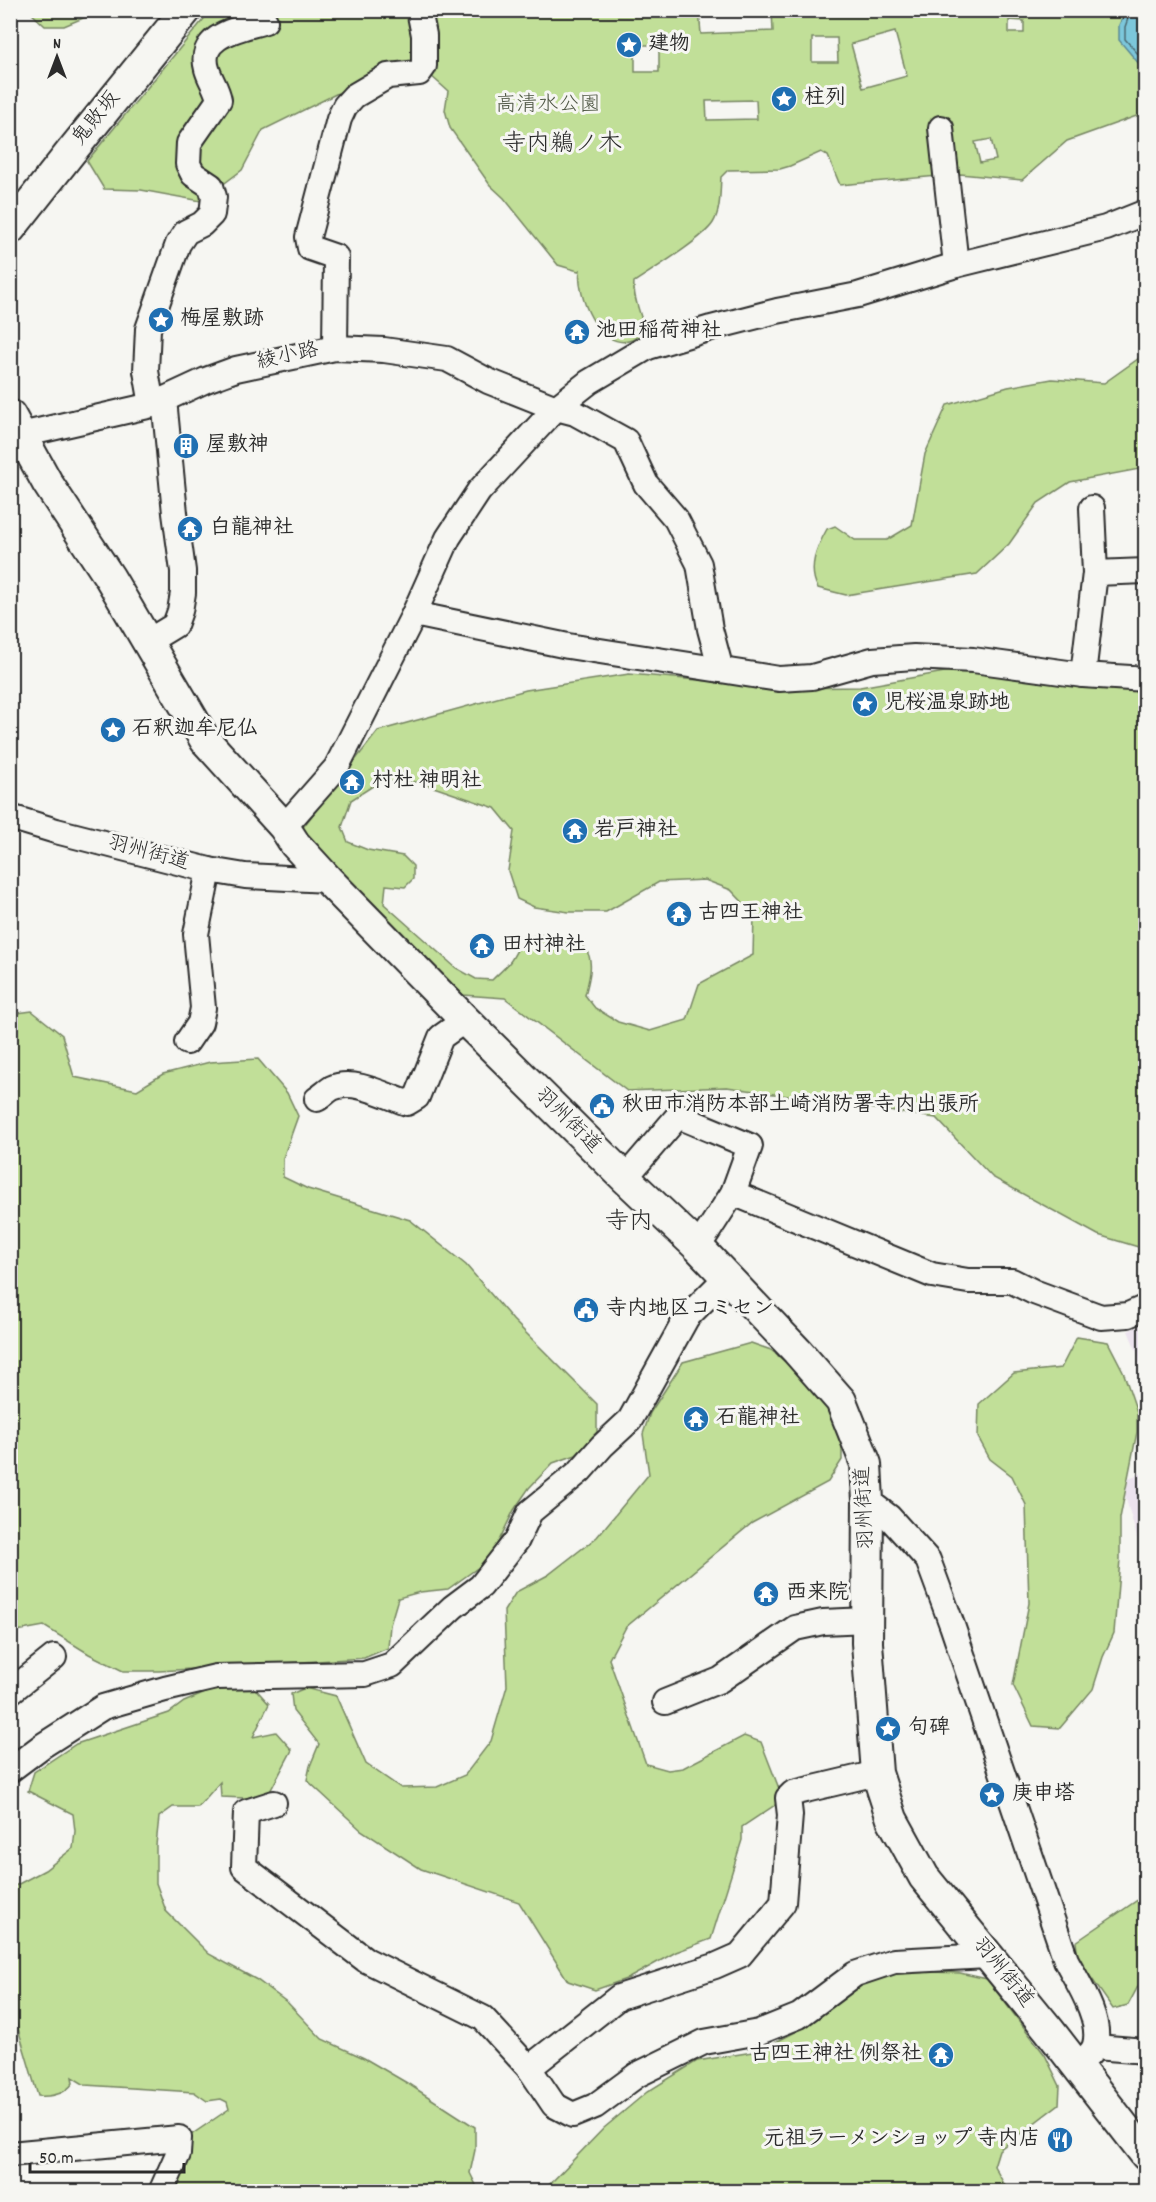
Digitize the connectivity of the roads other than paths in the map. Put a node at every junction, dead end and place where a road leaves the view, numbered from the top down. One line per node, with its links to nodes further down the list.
1 (186, 10): 6 (street, 鬼敗坂)
2 (419, 10): 8 (street)
3 (265, 21): 9 (street)
4 (941, 128): 7 (street)
5 (1146, 212): 7 (street)
6 (10, 229)
7 (956, 265): 10 (street)
8 (335, 348): 9 (street, 綾小路); 10 (street, 綾小路)
9 (158, 402): 11 (street, 綾小路); 16 (street)
10 (556, 408): 15 (street); 17 (street, 綾小路)
11 (14, 430): 16 (street)
12 (1092, 508): 14 (street)
13 (1146, 571): 14 (street)
14 (1095, 573): 18 (street)
15 (414, 614): 17 (street); 21 (street)
16 (147, 642): 21 (street)
17 (721, 670): 18 (street)
18 (1083, 675): 19 (street)
19 (1146, 679)
20 (10, 817): 22 (street, 羽州街道)
21 (284, 827): 23 (street)
22 (209, 870): 23 (street, 羽州街道); 25 (street)
23 (328, 880): 24 (street, 羽州街道)
24 (465, 1020): 26 (street); 27 (street, 羽州街道)
25 (187, 1042)
26 (317, 1099)
27 (625, 1178): 28 (street); 29 (street, 羽州街道)
28 (733, 1192): 29 (street); 31 (street)
29 (698, 1247): 30 (street, 羽州街道)
30 (726, 1278): 32 (street, 羽州街道); 37 (street)
31 (1146, 1307)
32 (868, 1501): 33 (street, 羽州街道); 42 (street)
33 (867, 1620): 36 (street); 38 (street, 羽州街道)
34 (54, 1658): 35 (street)
35 (10, 1692)
36 (665, 1702)
37 (10, 1770)
38 (877, 1773): 40 (street, 羽州街道); 43 (street)
39 (274, 1803): 43 (street)
40 (988, 1956): 42 (street, 羽州街道); 43 (street)
41 (1146, 2052): 42 (street)
42 (1086, 2057): 45 (street, 羽州街道)
43 (529, 2068)
44 (10, 2154): 46 (street)
45 (1146, 2155)
46 (161, 2192)

